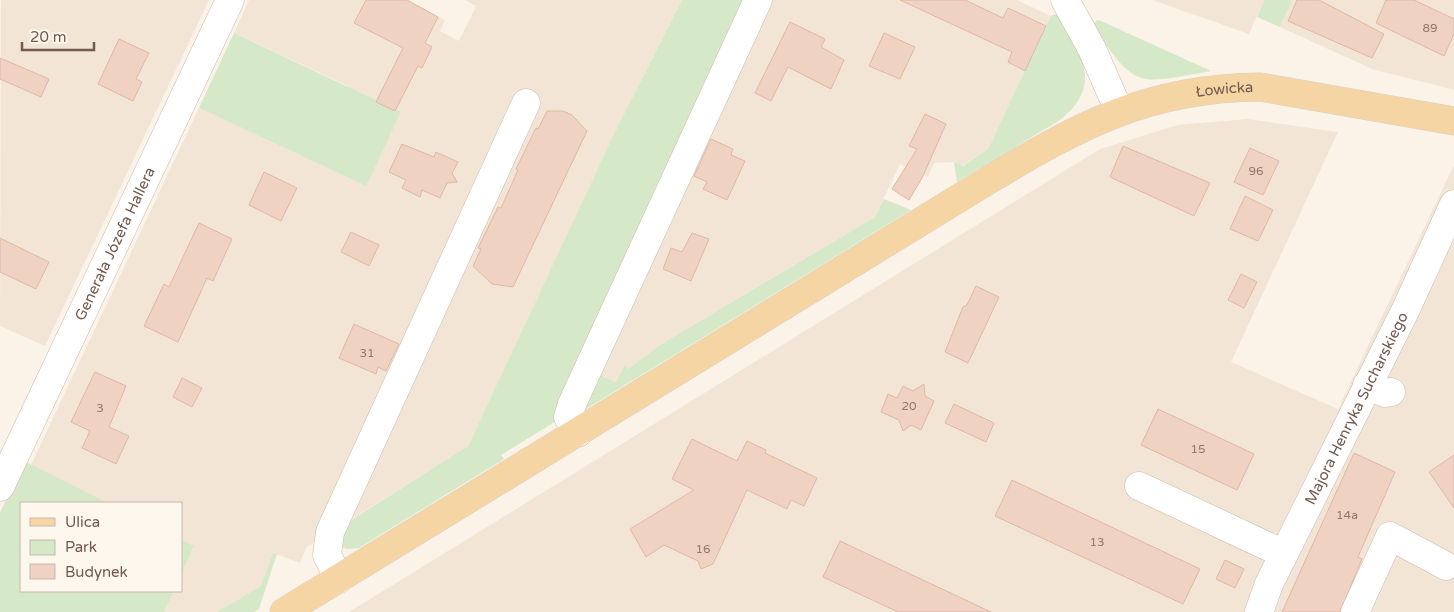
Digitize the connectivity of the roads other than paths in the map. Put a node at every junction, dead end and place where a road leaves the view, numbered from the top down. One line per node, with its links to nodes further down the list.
1 (230, 0): 10 (street, Generała Józefa Hallera)
2 (758, 0): 8 (street)
3 (1065, 0): 5 (street)
4 (526, 103): 13 (street)
5 (1119, 111): 6 (main road, Łowicka); 8 (main road, Łowicka)
6 (1454, 121)
7 (1454, 204): 11 (street, Majora Henryka Sucharskiego)
8 (578, 433): 13 (main road, Łowicka)
9 (1139, 486): 11 (street)
10 (0, 487)
11 (1284, 554): 15 (street, Majora Henryka Sucharskiego)
12 (1446, 566): 16 (street)
13 (339, 579): 14 (main road, Łowicka)
14 (284, 612)
15 (1259, 612)
16 (1355, 612)

